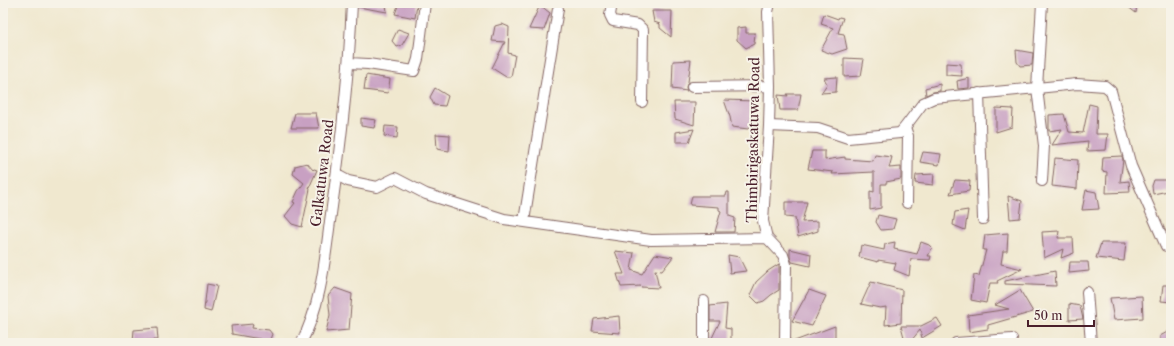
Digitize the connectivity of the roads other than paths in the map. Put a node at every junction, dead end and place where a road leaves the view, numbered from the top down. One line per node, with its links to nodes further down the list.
1 (352, 3): 7 (street, Galkatuwa Road)
2 (424, 3): 7 (street)
3 (612, 3): 12 (street)
4 (770, 3): 8 (street, Thimbirigaskatuwa Road)
5 (1042, 3): 10 (street)
6 (558, 9): 19 (street)
7 (349, 63): 15 (street, Galkatuwa Road)
8 (770, 86): 9 (street); 13 (street, Thimbirigaskatuwa Road)
9 (692, 88)
10 (1038, 88): 11 (street); 16 (street); 21 (street)
11 (979, 93): 14 (street); 18 (street)
12 (642, 102)
13 (769, 126): 14 (street); 20 (street, Thimbirigaskatuwa Road)
14 (905, 128): 17 (street)
15 (337, 175): 19 (street); 25 (street, Galkatuwa Road)
16 (1042, 181)
17 (907, 203)
18 (983, 219)
19 (524, 221): 20 (street)
20 (767, 238): 27 (street, Thimbirigaskatuwa Road)
21 (1166, 246)
22 (1087, 292): 29 (street)
23 (704, 301): 26 (street)
24 (1012, 339): 28 (street)
25 (301, 343)
26 (704, 343)
27 (786, 343)
28 (956, 343)
29 (1091, 343)

